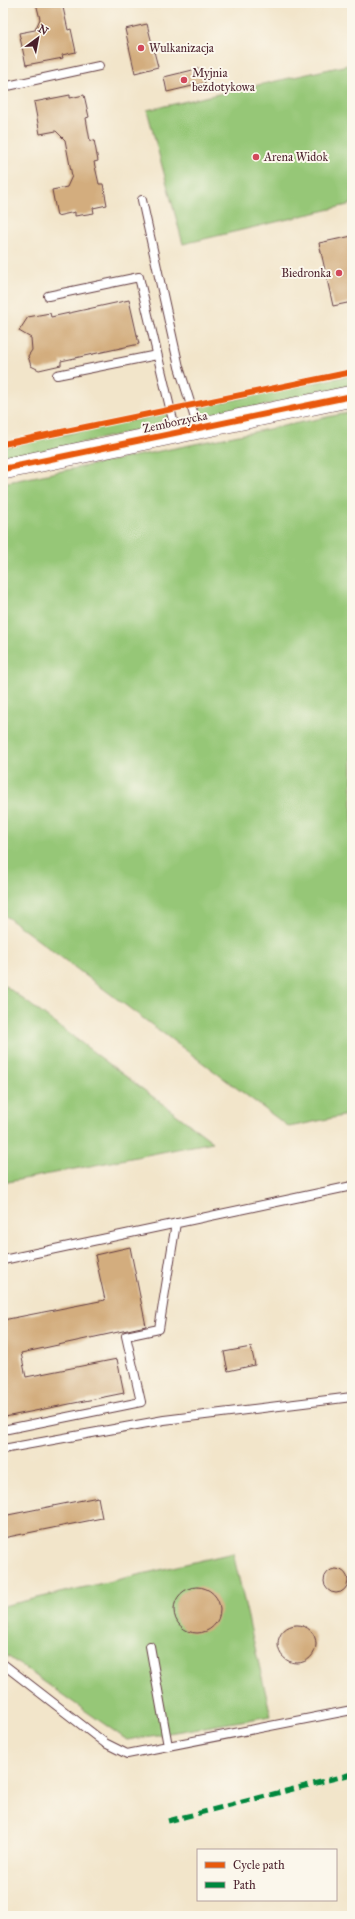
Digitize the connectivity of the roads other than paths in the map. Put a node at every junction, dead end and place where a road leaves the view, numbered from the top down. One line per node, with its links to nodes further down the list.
1 (99, 66): 2 (lane)
2 (3, 87)
3 (142, 200): 8 (lane)
4 (48, 296): 5 (lane)
5 (157, 355): 6 (lane); 9 (lane)
6 (57, 375)
7 (352, 396): 8 (street, Zemborzycka)
8 (198, 428): 9 (street, Zemborzycka)
9 (177, 433): 10 (street, Zemborzycka)
10 (3, 469)
11 (352, 1186): 12 (lane)
12 (176, 1223): 13 (lane); 15 (lane)
13 (3, 1260)
14 (352, 1397): 16 (lane)
15 (3, 1430)
16 (3, 1449)
17 (150, 1646): 20 (lane)
18 (3, 1664): 20 (lane)
19 (352, 1710): 20 (lane)
20 (168, 1746)

